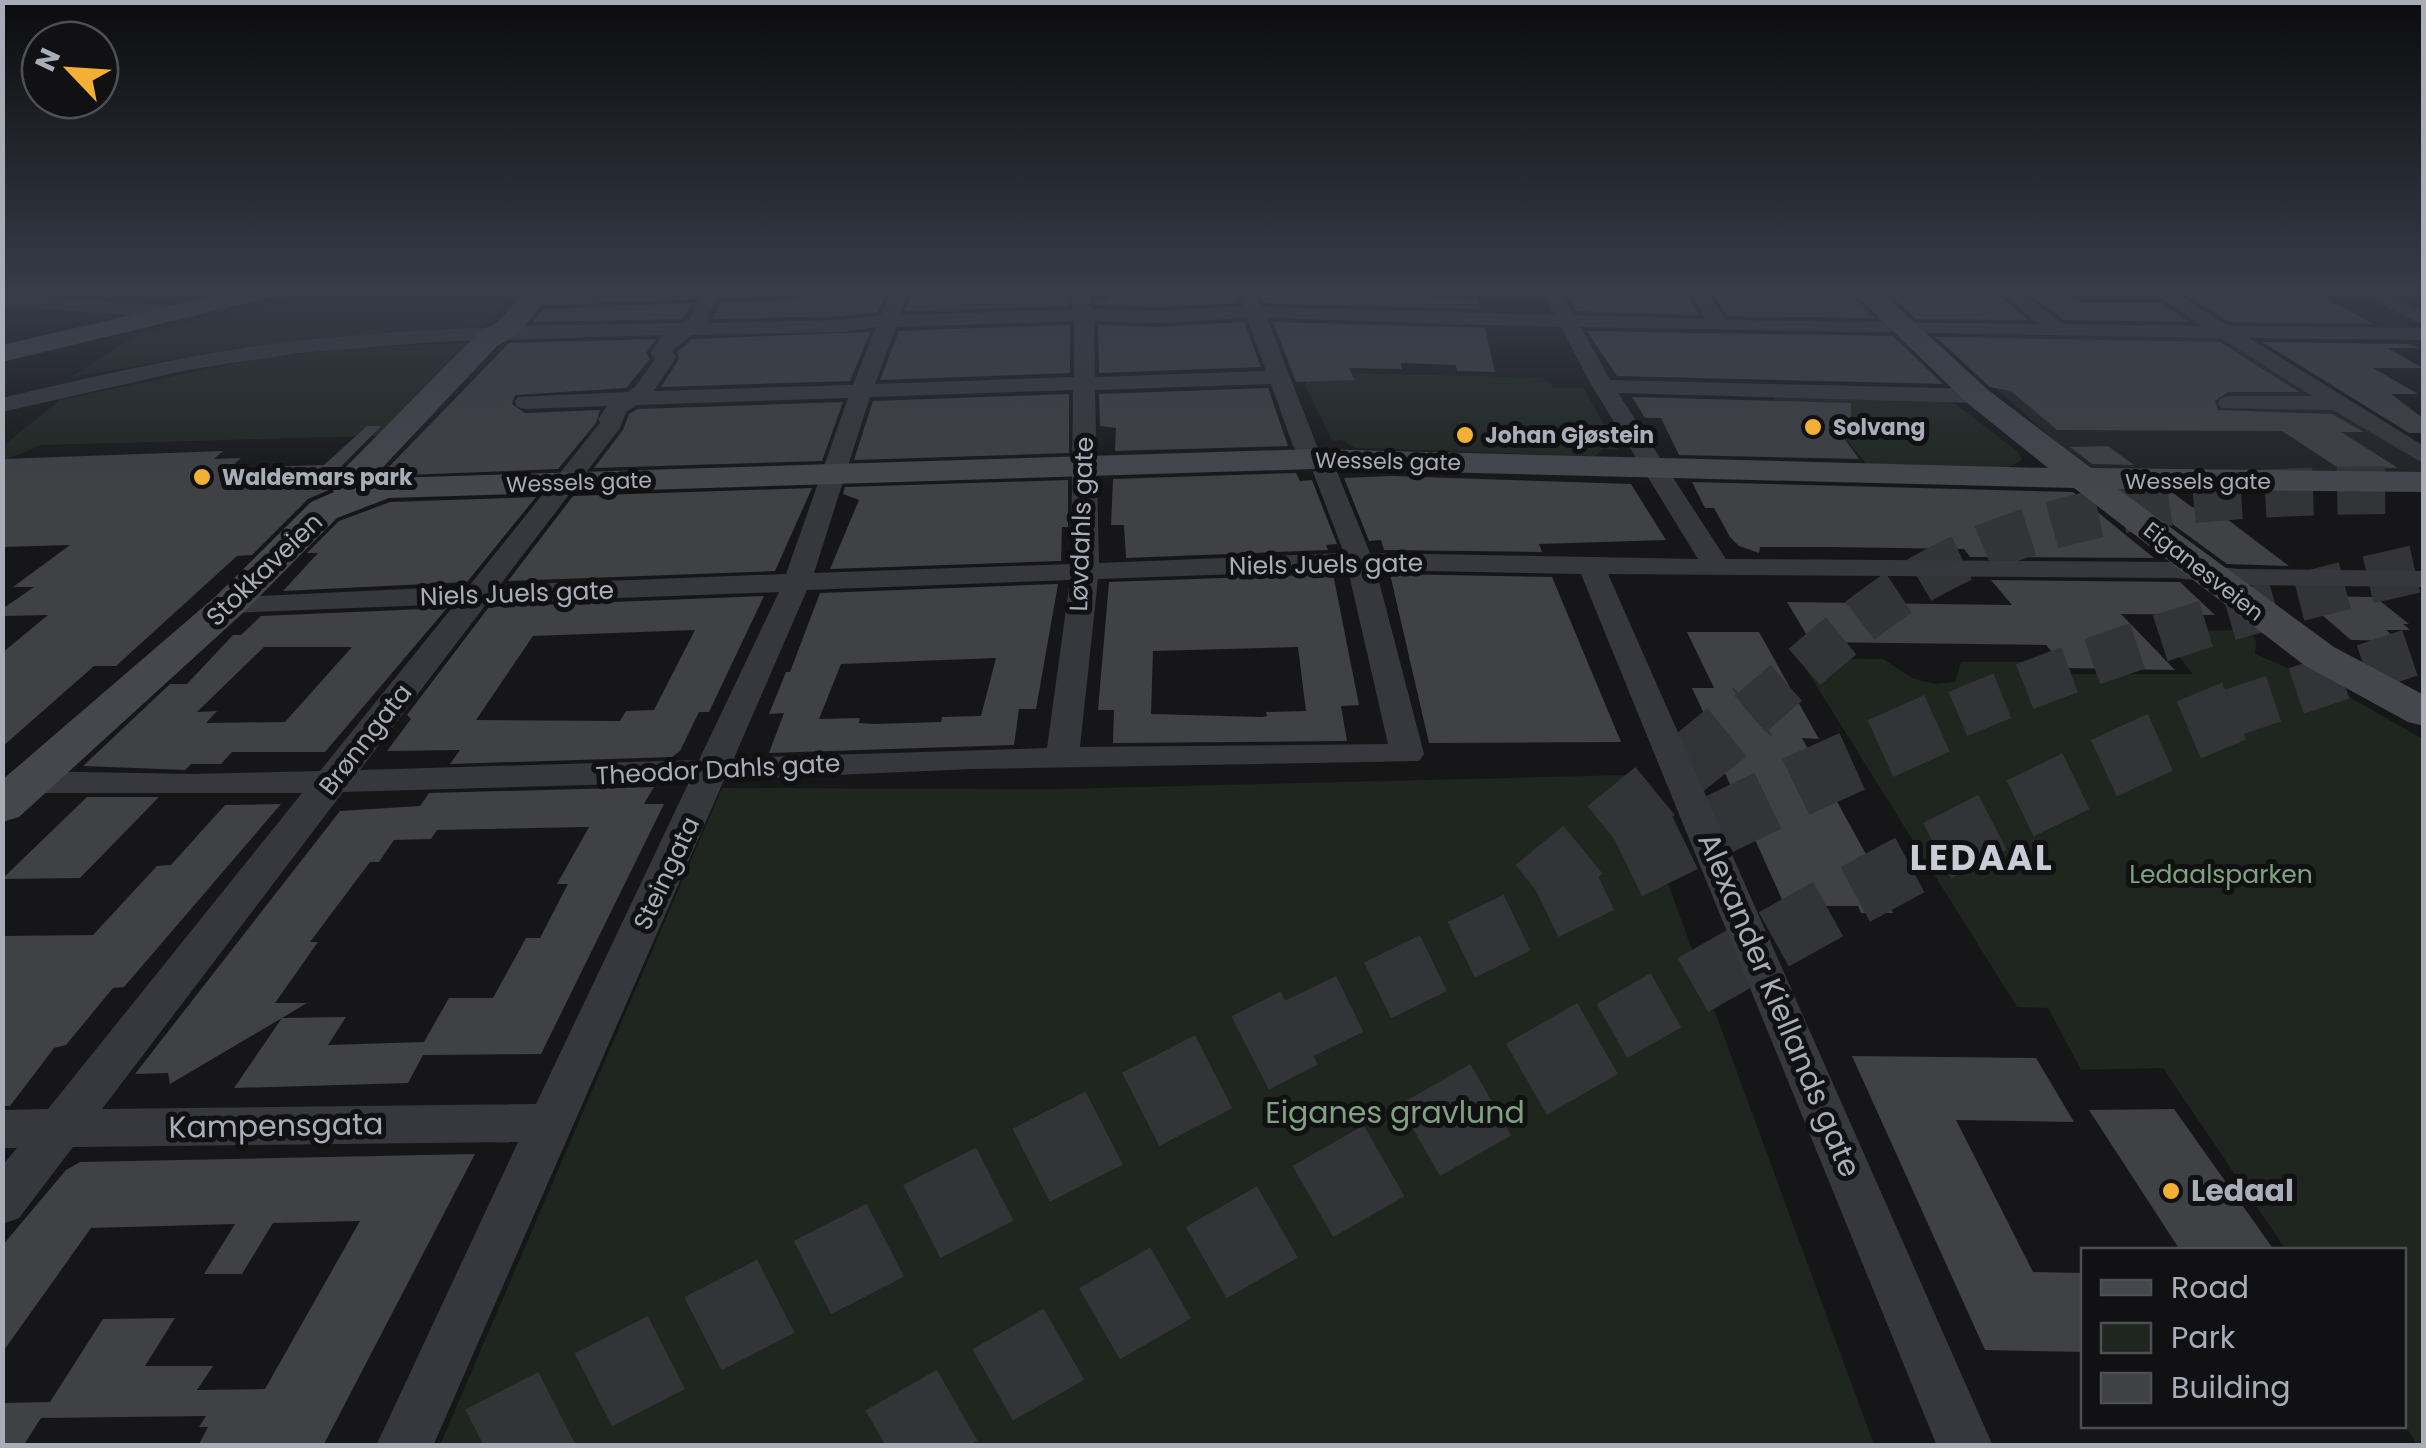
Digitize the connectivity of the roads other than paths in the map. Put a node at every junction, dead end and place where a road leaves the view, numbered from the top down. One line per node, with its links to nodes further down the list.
1 (223, 358): 19 (street)
2 (470, 358): 28 (main road)
3 (666, 358): 15 (street, Brønngata)
4 (873, 358): 13 (street, Steingata)
5 (1084, 358): 11 (street, Løvdahls gate)
6 (1272, 358): 10 (street)
7 (1586, 358): 12 (street)
8 (1936, 358): 14 (main road, Eiganesveien)
9 (2262, 358): 18 (street)
10 (1279, 377): 11 (street); 22 (street)
11 (1084, 383): 13 (street); 21 (street, Løvdahls gate)
12 (1603, 386): 14 (street); 23 (street)
13 (860, 392): 15 (street); 24 (street, Steingata)
14 (1977, 396): 25 (main road, Eiganesveien)
15 (633, 399): 16 (street); 26 (street, Brønngata)
16 (526, 402)
17 (2229, 403): 18 (street)
18 (2336, 403): 20 (street)
19 (2, 405)
20 (2424, 456)
21 (1084, 465): 22 (main road, Wessels gate); 24 (main road, Wessels gate); 32 (street, Løvdahls gate)
22 (1319, 466): 23 (main road, Wessels gate); 29 (street)
23 (1654, 467): 25 (main road, Wessels gate); 30 (street)
24 (835, 474): 26 (main road, Wessels gate); 35 (street, Steingata)
25 (2083, 480): 27 (main road, Wessels gate); 33 (main road, Eiganesveien)
26 (566, 482): 28 (main road, Wessels gate); 36 (street, Brønngata)
27 (2424, 482)
28 (354, 496): 37 (main road, Stokkaveien)
29 (1360, 561): 31 (street, Niels Juels gate); 32 (street, Niels Juels gate); 39 (street, Theodor Dahls gate)
30 (1716, 565): 31 (street, Niels Juels gate); 33 (street, Niels Juels gate)
31 (1591, 566): 48 (street, Alexander Kiellands gate)
32 (1084, 571): 35 (street, Niels Juels gate); 39 (street, Løvdahls gate)
33 (2222, 576): 34 (street, Niels Juels gate); 38 (main road, Eiganesveien)
34 (2424, 579)
35 (798, 582): 36 (street, Niels Juels gate); 40 (street, Steingata)
36 (478, 594): 37 (street, Niels Juels gate); 41 (street, Brønngata)
37 (230, 604): 42 (main road, Stokkaveien)
38 (2424, 712)
39 (1062, 758): 40 (street, Theodor Dahls gate)
40 (713, 770): 41 (street, Theodor Dahls gate); 43 (street, Steingata)
41 (334, 780): 42 (street, Theodor Dahls gate); 44 (street, Brønngata)
42 (10, 797)
43 (550, 1124): 44 (street, Kampensgata); 47 (street, Steingata)
44 (62, 1128): 45 (street, Kampensgata); 46 (street, Brønngata)
45 (2, 1129)
46 (2, 1202)
47 (404, 1446)
48 (1965, 1446)

